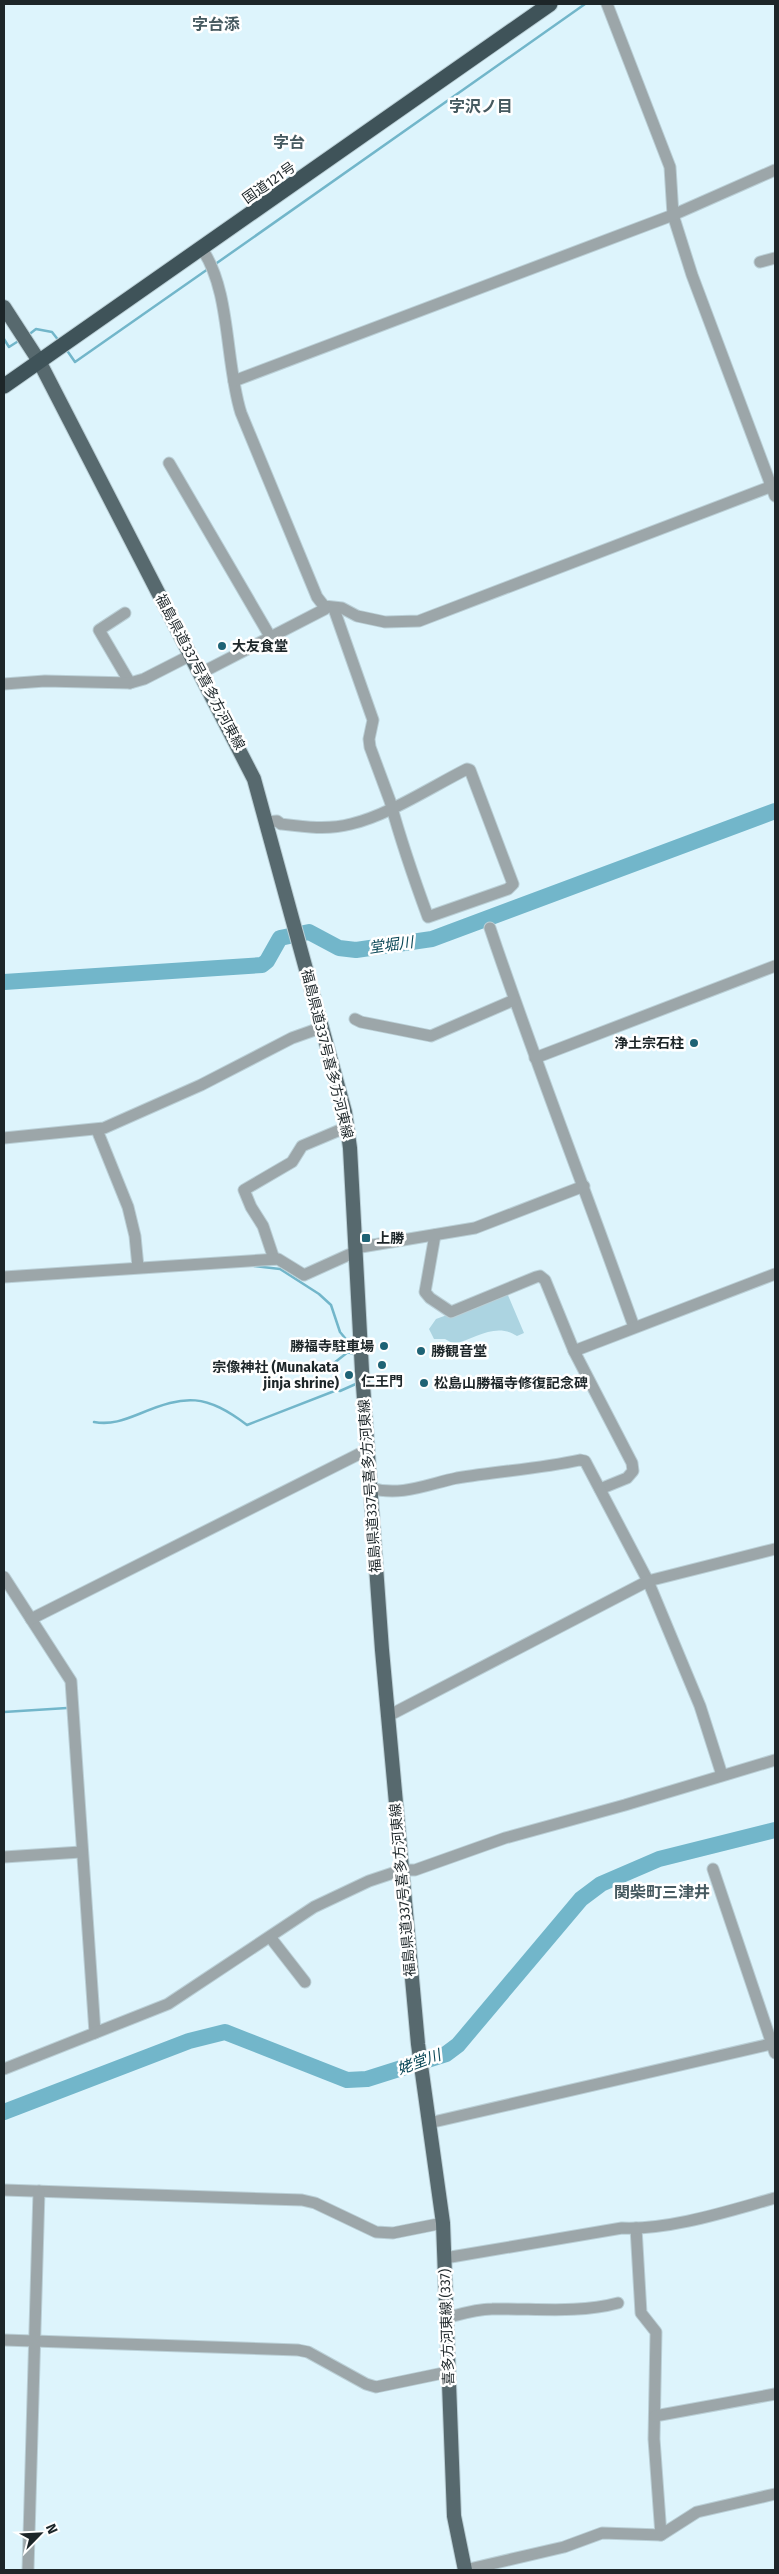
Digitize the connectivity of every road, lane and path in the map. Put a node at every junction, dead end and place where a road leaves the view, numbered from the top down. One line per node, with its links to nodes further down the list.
1 (550, 4): 5 (highway, 国道121号)
2 (607, 4): 4 (street)
3 (775, 170): 4 (street)
4 (673, 215): 10 (street); 13 (street)
5 (202, 249): 9 (highway, 国道121号); 10 (street)
6 (775, 258): 7 (street)
7 (760, 262)
8 (4, 307): 9 (main road, 福島県道337号喜多方河東線)
9 (39, 361): 11 (highway, 国道121号); 17 (main road, 福島県道337号喜多方河東線)
10 (234, 381): 14 (street)
11 (4, 386)
12 (169, 463): 16 (street)
13 (774, 489): 14 (street)
14 (329, 608): 16 (street); 21 (street)
15 (125, 613): 19 (street)
16 (270, 638): 18 (street)
17 (191, 656): 18 (main road, 福島県道337号喜多方河東線); 19 (street)
18 (201, 673): 22 (main road, 福島県道337号喜多方河東線)
19 (130, 683): 20 (street)
20 (4, 684)
21 (392, 808): 21 (street); 22 (street)
22 (266, 822): 27 (main road, 福島県道337号喜多方河東線)
23 (490, 928): 25 (street)
24 (775, 966): 28 (street)
25 (514, 1000): 26 (street); 28 (street)
26 (354, 1019)
27 (323, 1027): 29 (main road, 福島県道337号喜多方河東線); 30 (street)
28 (535, 1058): 32 (street)
29 (347, 1127): 34 (main road, 福島県道337号喜多方河東線); 35 (street)
30 (96, 1130): 31 (street); 36 (street)
31 (4, 1138)
32 (584, 1186): 33 (street); 39 (street)
33 (435, 1235): 34 (street); 40 (street)
34 (355, 1250): 35 (street); 41 (main road, 福島県道337号喜多方河東線)
35 (274, 1259): 36 (street)
36 (138, 1268): 38 (street)
37 (775, 1274): 39 (street)
38 (4, 1277)
39 (634, 1327): 40 (street)
40 (574, 1351): 43 (street)
41 (368, 1450): 42 (main road, 福島県道337号喜多方河東線); 47 (street)
42 (370, 1488): 43 (street); 48 (main road, 福島県道337号喜多方河東線)
43 (600, 1488): 46 (street)
44 (775, 1549): 46 (street)
45 (4, 1576): 47 (street)
46 (648, 1581): 48 (street); 50 (street)
47 (31, 1620): 51 (street)
48 (388, 1716): 54 (main road, 福島県道337号喜多方河東線)
49 (775, 1760): 50 (street)
50 (722, 1775): 54 (street)
51 (81, 1852): 52 (street); 57 (street)
52 (4, 1856)
53 (713, 1869): 58 (street)
54 (402, 1870): 55 (street); 60 (main road, 福島県道337号喜多方河東線)
55 (270, 1937): 56 (street); 57 (street)
56 (305, 1982)
57 (95, 2033): 59 (street)
58 (775, 2047): 61 (street)
59 (4, 2070)
60 (424, 2084): 61 (main road, 喜多方河東線 (337))
61 (429, 2123): 65 (main road, 喜多方河東線 (337))
62 (4, 2190): 63 (street)
63 (39, 2191): 65 (street); 71 (street)
64 (775, 2198): 66 (street)
65 (443, 2222): 67 (main road, 喜多方河東線 (337))
66 (636, 2228): 67 (street); 74 (street)
67 (445, 2258): 69 (main road, 喜多方河東線 (337))
68 (618, 2303): 69 (street)
69 (446, 2318): 72 (main road, 喜多方河東線 (337))
70 (4, 2340): 71 (street)
71 (36, 2341): 72 (street); 77 (street)
72 (448, 2372): 78 (main road, 喜多方河東線 (337))
73 (775, 2394): 74 (street)
74 (655, 2416): 76 (street)
75 (775, 2494): 76 (street)
76 (661, 2535): 78 (street)
77 (28, 2570)
78 (465, 2570)

